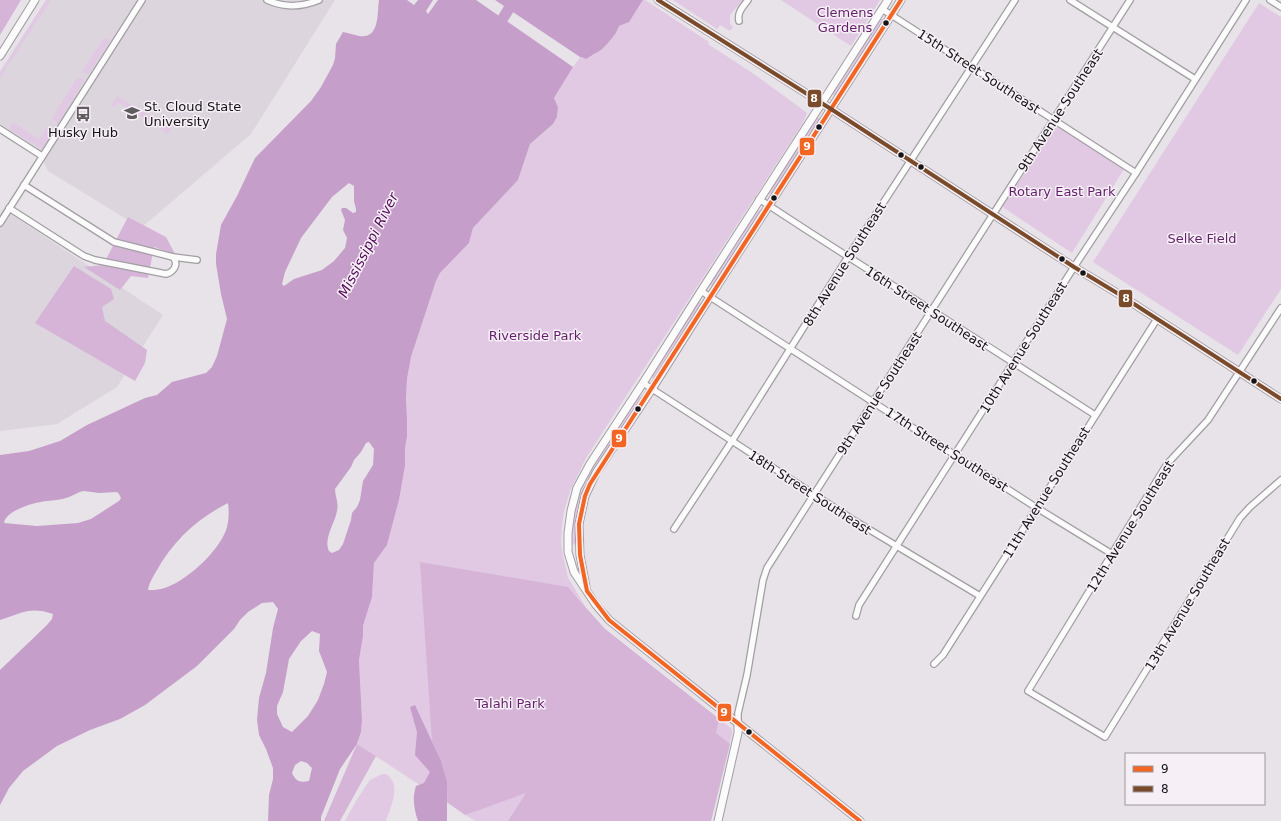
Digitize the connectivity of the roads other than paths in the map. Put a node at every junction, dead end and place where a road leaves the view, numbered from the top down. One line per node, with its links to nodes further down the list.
1 (35, 0): 19 (street)
2 (142, 0): 26 (street)
3 (267, 0): 4 (street)
4 (319, 0)
5 (658, 0): 22 (street)
6 (748, 0): 17 (street)
7 (888, 0): 15 (street)
8 (901, 0): 16 (street)
9 (1015, 0): 20 (street, 8th Avenue Southeast)
10 (1070, 0): 18 (street)
11 (1130, 0): 18 (street, 9th Avenue Southeast)
12 (1246, 0): 21 (street, 10th Avenue Southeast)
13 (1270, 0): 14 (street)
14 (1281, 7)
15 (882, 9): 16 (street, 15th Street Southeast); 22 (street)
16 (892, 15): 20 (street, 15th Street Southeast); 23 (street)
17 (739, 21)
18 (1113, 28): 21 (street); 24 (street, 9th Avenue Southeast)
19 (0, 56)
20 (972, 66): 24 (street, 15th Street Southeast); 27 (street, 8th Avenue Southeast)
21 (1195, 79): 28 (street, 10th Avenue Southeast)
22 (822, 104): 23 (street); 30 (street)
23 (831, 109): 27 (street); 31 (street)
24 (1054, 120): 28 (street, 15th Street Southeast); 33 (street, 9th Avenue Southeast)
25 (0, 129): 26 (street)
26 (42, 156): 29 (street)
27 (910, 161): 33 (street); 36 (street, 8th Avenue Southeast)
28 (1136, 173): 38 (street, 10th Avenue Southeast)
29 (24, 185): 32 (street); 35 (street)
30 (760, 199): 31 (street, 16th Street Southeast); 39 (street)
31 (769, 206): 36 (street, 16th Street Southeast); 40 (street)
32 (9, 208): 34 (street); 35 (street)
33 (992, 214): 38 (street); 42 (street, 9th Avenue Southeast)
34 (0, 223)
35 (173, 257): 37 (street)
36 (848, 257): 42 (street, 16th Street Southeast); 44 (street, 8th Avenue Southeast)
37 (197, 260)
38 (1074, 267): 43 (street); 45 (street, 10th Avenue Southeast)
39 (701, 291): 40 (street, 17th Street Southeast); 47 (street)
40 (710, 296): 44 (street, 17th Street Southeast); 48 (street)
41 (1281, 308): 46 (street, 12th Avenue Southeast)
42 (932, 310): 45 (street, 16th Street Southeast); 50 (street, 9th Avenue Southeast)
43 (1157, 319): 46 (street); 51 (street, 11th Avenue Southeast)
44 (791, 349): 50 (street, 17th Street Southeast); 52 (street, 8th Avenue Southeast)
45 (1013, 363): 51 (street, 16th Street Southeast); 53 (street, 10th Avenue Southeast)
46 (1240, 373): 49 (street); 59 (street, 12th Avenue Southeast)
47 (643, 383): 48 (street, 18th Street Southeast); 60 (street)
48 (652, 389): 52 (street, 18th Street Southeast); 60 (street)
49 (1281, 399)
50 (873, 402): 53 (street, 17th Street Southeast); 55 (street, 9th Avenue Southeast)
51 (1095, 415): 56 (street, 11th Avenue Southeast)
52 (732, 441): 55 (street, 18th Street Southeast); 57 (street, 8th Avenue Southeast)
53 (955, 454): 56 (street, 17th Street Southeast); 58 (street, 10th Avenue Southeast)
54 (1281, 480): 64 (street, 13th Avenue Southeast)
55 (814, 494): 58 (street, 18th Street Southeast); 65 (street, 9th Avenue Southeast)
56 (1037, 508): 59 (street, 17th Street Southeast); 61 (street, 11th Avenue Southeast)
57 (674, 529)
58 (896, 547): 61 (street, 18th Street Southeast); 62 (street, 10th Avenue Southeast)
59 (1112, 554): 64 (street, 12th Avenue Southeast)
60 (587, 592): 65 (street)
61 (980, 596): 63 (street, 11th Avenue Southeast)
62 (856, 616)
63 (934, 664)
64 (1028, 691)
65 (738, 723): 66 (street, 9th Avenue Southeast); 67 (street)
66 (718, 821)
67 (860, 821)

